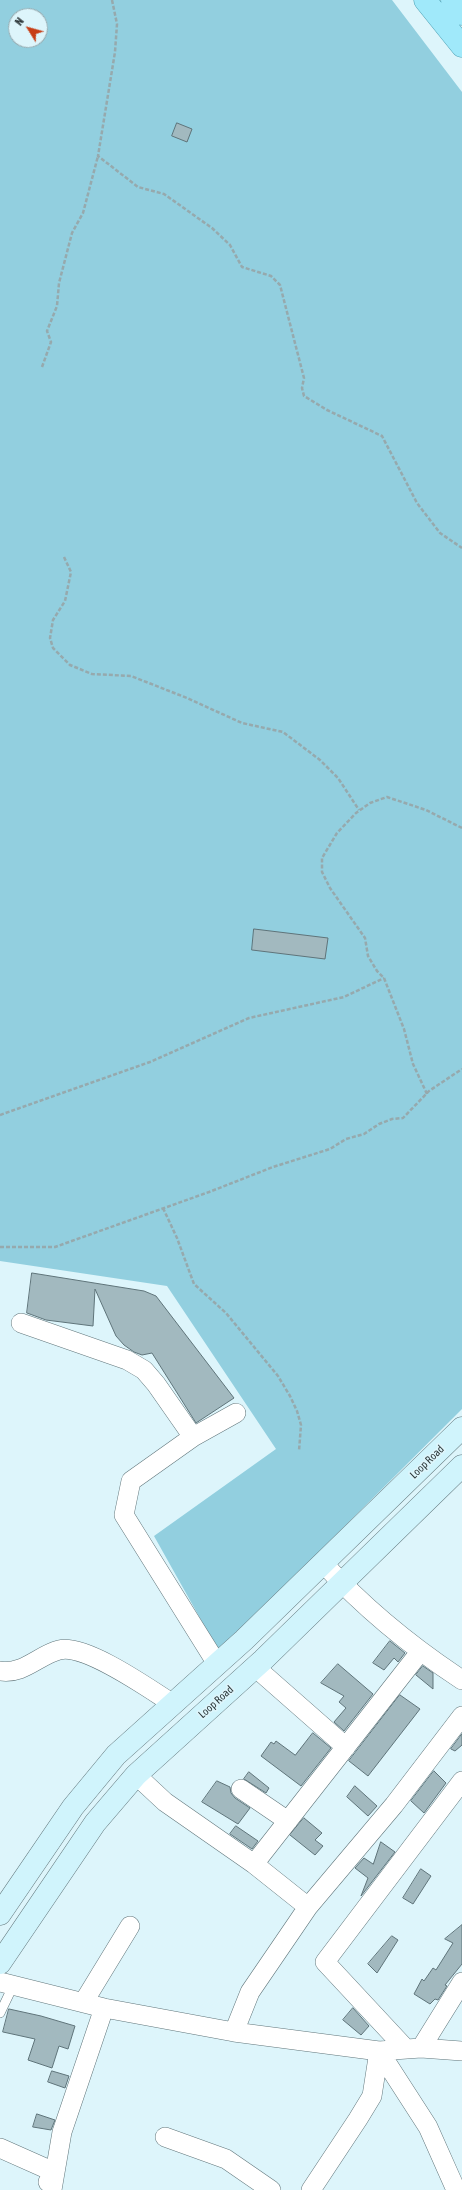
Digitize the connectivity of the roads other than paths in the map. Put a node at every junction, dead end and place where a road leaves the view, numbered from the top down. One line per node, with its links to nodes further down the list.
1 (425, 0): 4 (main road)
2 (452, 0): 3 (main road)
3 (462, 14)
4 (462, 46)
5 (21, 1323): 8 (street)
6 (236, 1413): 8 (street)
7 (462, 1428): 10 (main road, Loop Road)
8 (193, 1437): 13 (street)
9 (462, 1466): 11 (main road, Loop Road)
10 (323, 1563): 11 (street); 13 (main road, Loop Road)
11 (342, 1583): 12 (street); 14 (main road, Loop Road)
12 (420, 1652): 16 (street); 19 (street)
13 (217, 1664): 17 (main road, Loop Road)
14 (255, 1667): 19 (street); 20 (main road, Loop Road)
15 (0, 1671): 17 (street)
16 (462, 1680)
17 (173, 1704): 26 (main road, Loop Road)
18 (462, 1716): 25 (street)
19 (346, 1746): 23 (street)
20 (136, 1775): 24 (street); 28 (main road, Loop Road)
21 (462, 1781): 35 (street)
22 (241, 1789): 23 (street)
23 (288, 1821): 24 (street)
24 (254, 1864): 25 (street)
25 (308, 1907): 34 (street)
26 (0, 1914)
27 (130, 1926): 31 (street)
28 (0, 1963)
29 (462, 1982): 35 (street)
30 (7, 1984): 31 (street); 33 (lane)
31 (83, 2003): 32 (street)
32 (104, 2008): 34 (street); 40 (street)
33 (0, 2013)
34 (234, 2032): 36 (street)
35 (413, 2048): 36 (street); 37 (street)
36 (379, 2051): 43 (street); 44 (street)
37 (462, 2052)
38 (166, 2137): 42 (street)
39 (0, 2148): 40 (street)
40 (53, 2181): 41 (street)
41 (43, 2190)
42 (271, 2190)
43 (311, 2190)
44 (456, 2190)

